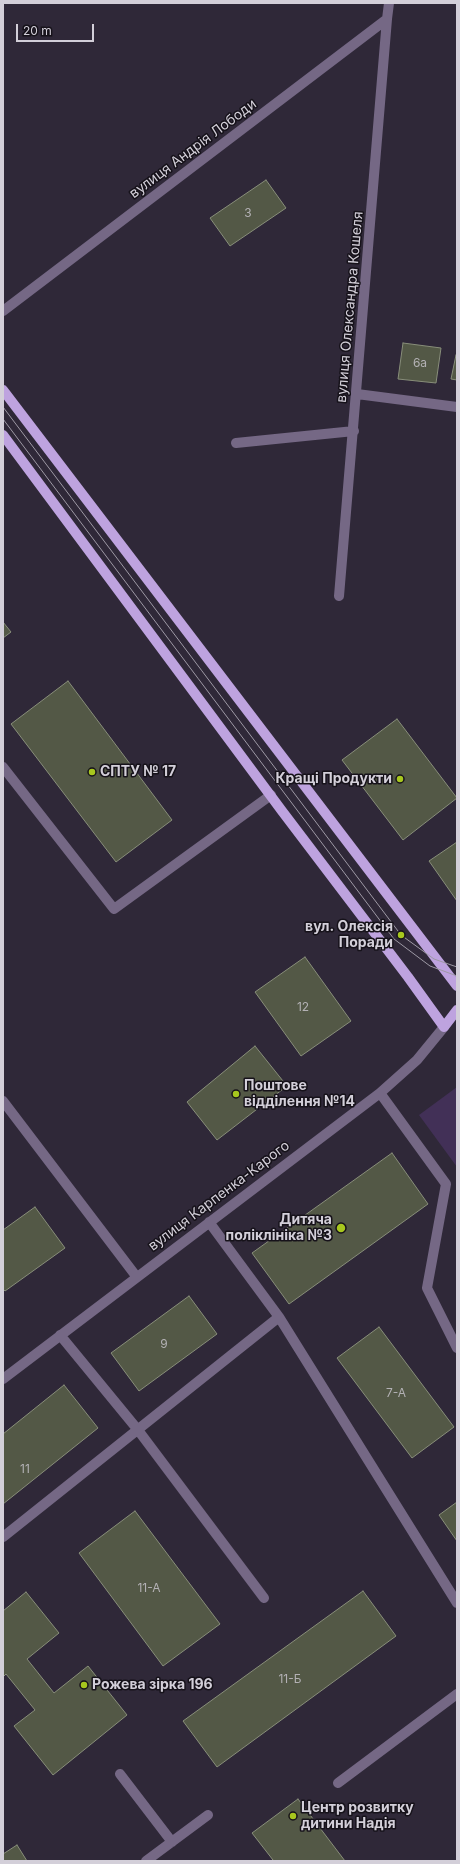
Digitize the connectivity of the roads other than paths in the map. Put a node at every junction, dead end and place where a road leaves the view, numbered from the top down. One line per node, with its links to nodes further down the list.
1 (389, 3): 2 (street)
2 (388, 19): 3 (street, вулиця Андрія Лободи); 5 (street, вулиця Олександра Кошеля)
3 (3, 311)
4 (3, 390): 13 (main road)
5 (357, 394): 6 (street); 7 (street, вулиця Олександра Кошеля)
6 (457, 407)
7 (354, 431): 9 (street); 10 (street, вулиця Олександра Кошеля)
8 (3, 435): 12 (main road)
9 (236, 443)
10 (339, 596)
11 (3, 767): 12 (street)
12 (271, 796): 16 (main road)
13 (457, 986)
14 (457, 1010): 16 (main road, вулиця Карпенка-Карого)
15 (457, 1022): 16 (main road, вулиця Карпенка-Карого)
16 (444, 1027): 17 (street, вулиця Карпенка-Карого)
17 (380, 1093): 19 (street, вулиця Карпенка-Карого); 23 (street)
18 (3, 1102): 20 (street)
19 (209, 1222): 20 (street, вулиця Карпенка-Карого); 21 (street)
20 (136, 1276): 22 (street, вулиця Карпенка-Карого)
21 (279, 1317): 25 (street); 28 (street)
22 (60, 1335): 24 (street, вулиця Карпенка-Карого); 25 (street)
23 (457, 1346)
24 (3, 1379)
25 (138, 1430): 26 (street); 27 (street)
26 (3, 1537)
27 (264, 1598)
28 (457, 1603)
29 (457, 1694): 31 (street)
30 (120, 1774): 33 (street)
31 (338, 1783)
32 (208, 1815): 33 (street)
33 (172, 1842): 34 (street)
34 (146, 1861)

